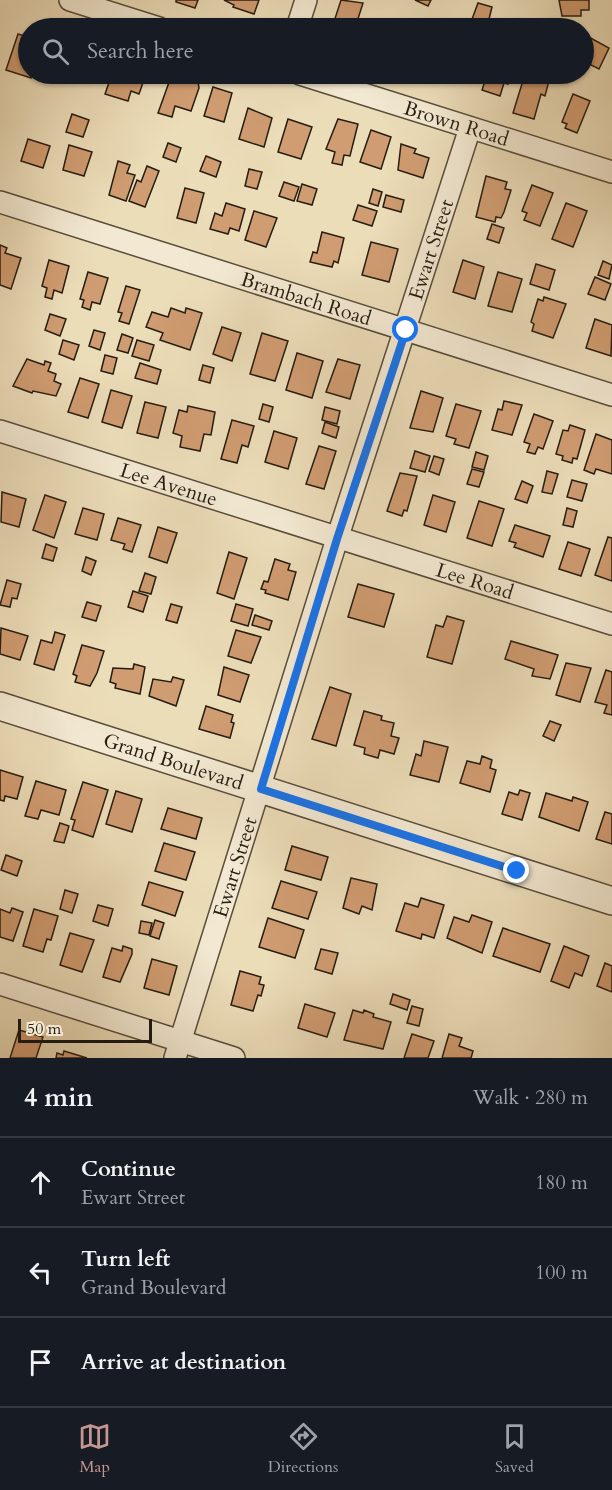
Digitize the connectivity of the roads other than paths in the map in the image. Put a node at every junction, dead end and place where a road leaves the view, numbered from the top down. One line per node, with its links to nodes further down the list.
1 (70, 0): 3 (street)
2 (306, 0): 4 (street)
3 (127, 18)
4 (300, 18)
5 (331, 84): 6 (street, Brown Road)
6 (470, 128): 7 (street, Brown Road); 9 (street, Ewart Street)
7 (612, 172)
8 (0, 202): 9 (street, Brambach Road)
9 (406, 330): 10 (street, Brambach Road); 12 (street, Ewart Street)
10 (612, 395)
11 (0, 431): 12 (street, Lee Avenue)
12 (337, 539): 13 (street, Lee Road); 15 (street, Ewart Street)
13 (612, 624)
14 (0, 706): 15 (street, Grand Boulevard)
15 (261, 789): 16 (street, Grand Boulevard); 18 (street, Ewart Street)
16 (612, 901)
17 (0, 984): 18 (street)
18 (178, 1050): 19 (street)
19 (234, 1058)

